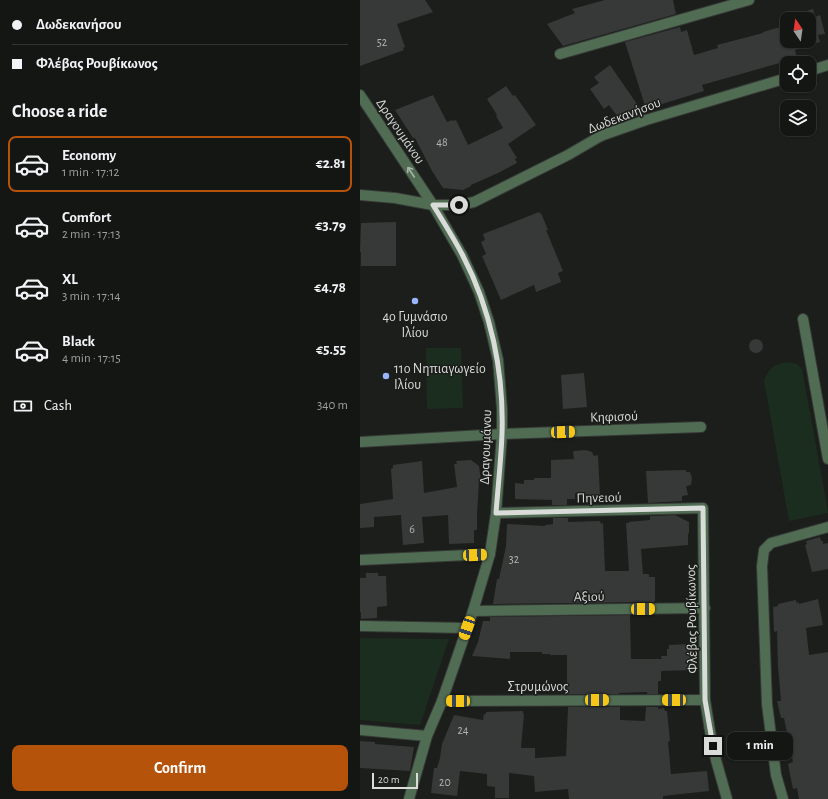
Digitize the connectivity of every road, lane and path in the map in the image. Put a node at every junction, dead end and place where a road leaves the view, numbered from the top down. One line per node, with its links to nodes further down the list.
1 (710, 0): 3 (street)
2 (749, 0): 3 (street)
3 (713, 10): 4 (street)
4 (560, 54)
5 (828, 65): 6 (street)
6 (816, 69)
7 (780, 80): 10 (street, Δωδεκανήσου)
8 (360, 95): 10 (street, Δραγουμάνου, one-way to 8)
9 (360, 195): 10 (street, Δωδεκανήσου)
10 (433, 205): 13 (street, Δραγουμάνου)
11 (803, 320): 15 (street)
12 (701, 427): 13 (street, Κηφισού)
13 (502, 434): 14 (street, Κηφισού); 17 (street, Δραγουμάνου)
14 (360, 442)
15 (828, 459)
16 (703, 508): 17 (street, Πηνειού); 21 (street, Φλέβας Ρουβίκωνος)
17 (496, 513): 19 (street, Δραγουμάνου)
18 (828, 527): 31 (street)
19 (490, 554): 20 (street); 22 (street, Δραγουμάνου)
20 (360, 560)
21 (705, 608): 22 (street, Αξιού); 25 (street, Φλέβας Ρουβίκωνος)
22 (473, 611): 24 (street, Δραγουμάνου)
23 (360, 626): 24 (street)
24 (467, 628): 26 (street, Δραγουμάνου)
25 (705, 700): 26 (street, Στρυμώνος); 30 (street, Φλέβας Ρουβίκωνος)
26 (442, 701): 28 (street, Δραγουμάνου)
27 (360, 730): 28 (street)
28 (427, 736): 29 (street, Δραγουμάνου)
29 (409, 799)
30 (727, 799)
31 (784, 799)

